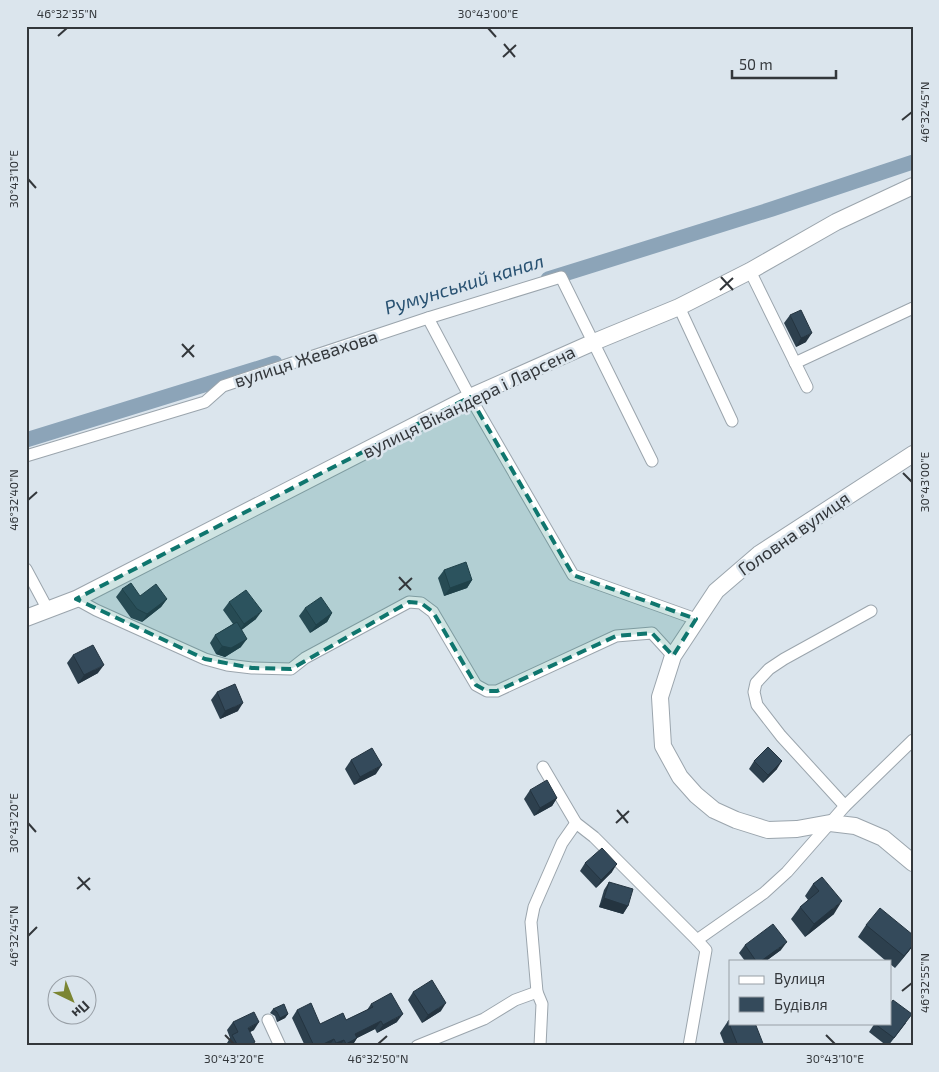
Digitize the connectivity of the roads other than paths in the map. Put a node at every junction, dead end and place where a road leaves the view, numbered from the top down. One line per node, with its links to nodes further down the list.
1 (913, 186): 2 (street, вулиця Вікандера і Ларсена)
2 (750, 270): 3 (street, вулиця Вікандера і Ларсена); 7 (street)
3 (679, 307): 6 (street, вулиця Вікандера і Ларсена); 10 (street)
4 (913, 308): 7 (street)
5 (428, 318): 6 (street, вулиця Жевахова); 9 (street); 12 (street, вулиця Жевахова)
6 (594, 342): 9 (street, вулиця Вікандера і Ларсена); 13 (street)
7 (795, 363): 8 (street)
8 (807, 387)
9 (470, 398): 15 (street, вулиця Вікандера і Ларсена); 19 (street)
10 (732, 421)
11 (913, 454): 19 (street, Головна вулиця)
12 (26, 456)
13 (652, 461)
14 (26, 569): 16 (street)
15 (76, 599): 16 (street, вулиця Вікандера і Ларсена); 20 (street)
16 (48, 610): 18 (street, вулиця Вікандера і Ларсена)
17 (871, 611): 23 (street)
18 (26, 618)
19 (696, 619): 20 (street, Головна вулиця)
20 (673, 656): 25 (street, Головна вулиця)
21 (913, 740): 23 (street)
22 (543, 767): 24 (street)
23 (844, 806): 25 (street)
24 (576, 823): 27 (street); 28 (street)
25 (830, 823): 26 (street, Головна вулиця); 27 (street)
26 (913, 863)
27 (697, 940): 33 (street)
28 (538, 992): 31 (street); 32 (street)
29 (268, 1020): 30 (street)
30 (280, 1046)
31 (417, 1046)
32 (540, 1046)
33 (689, 1046)

